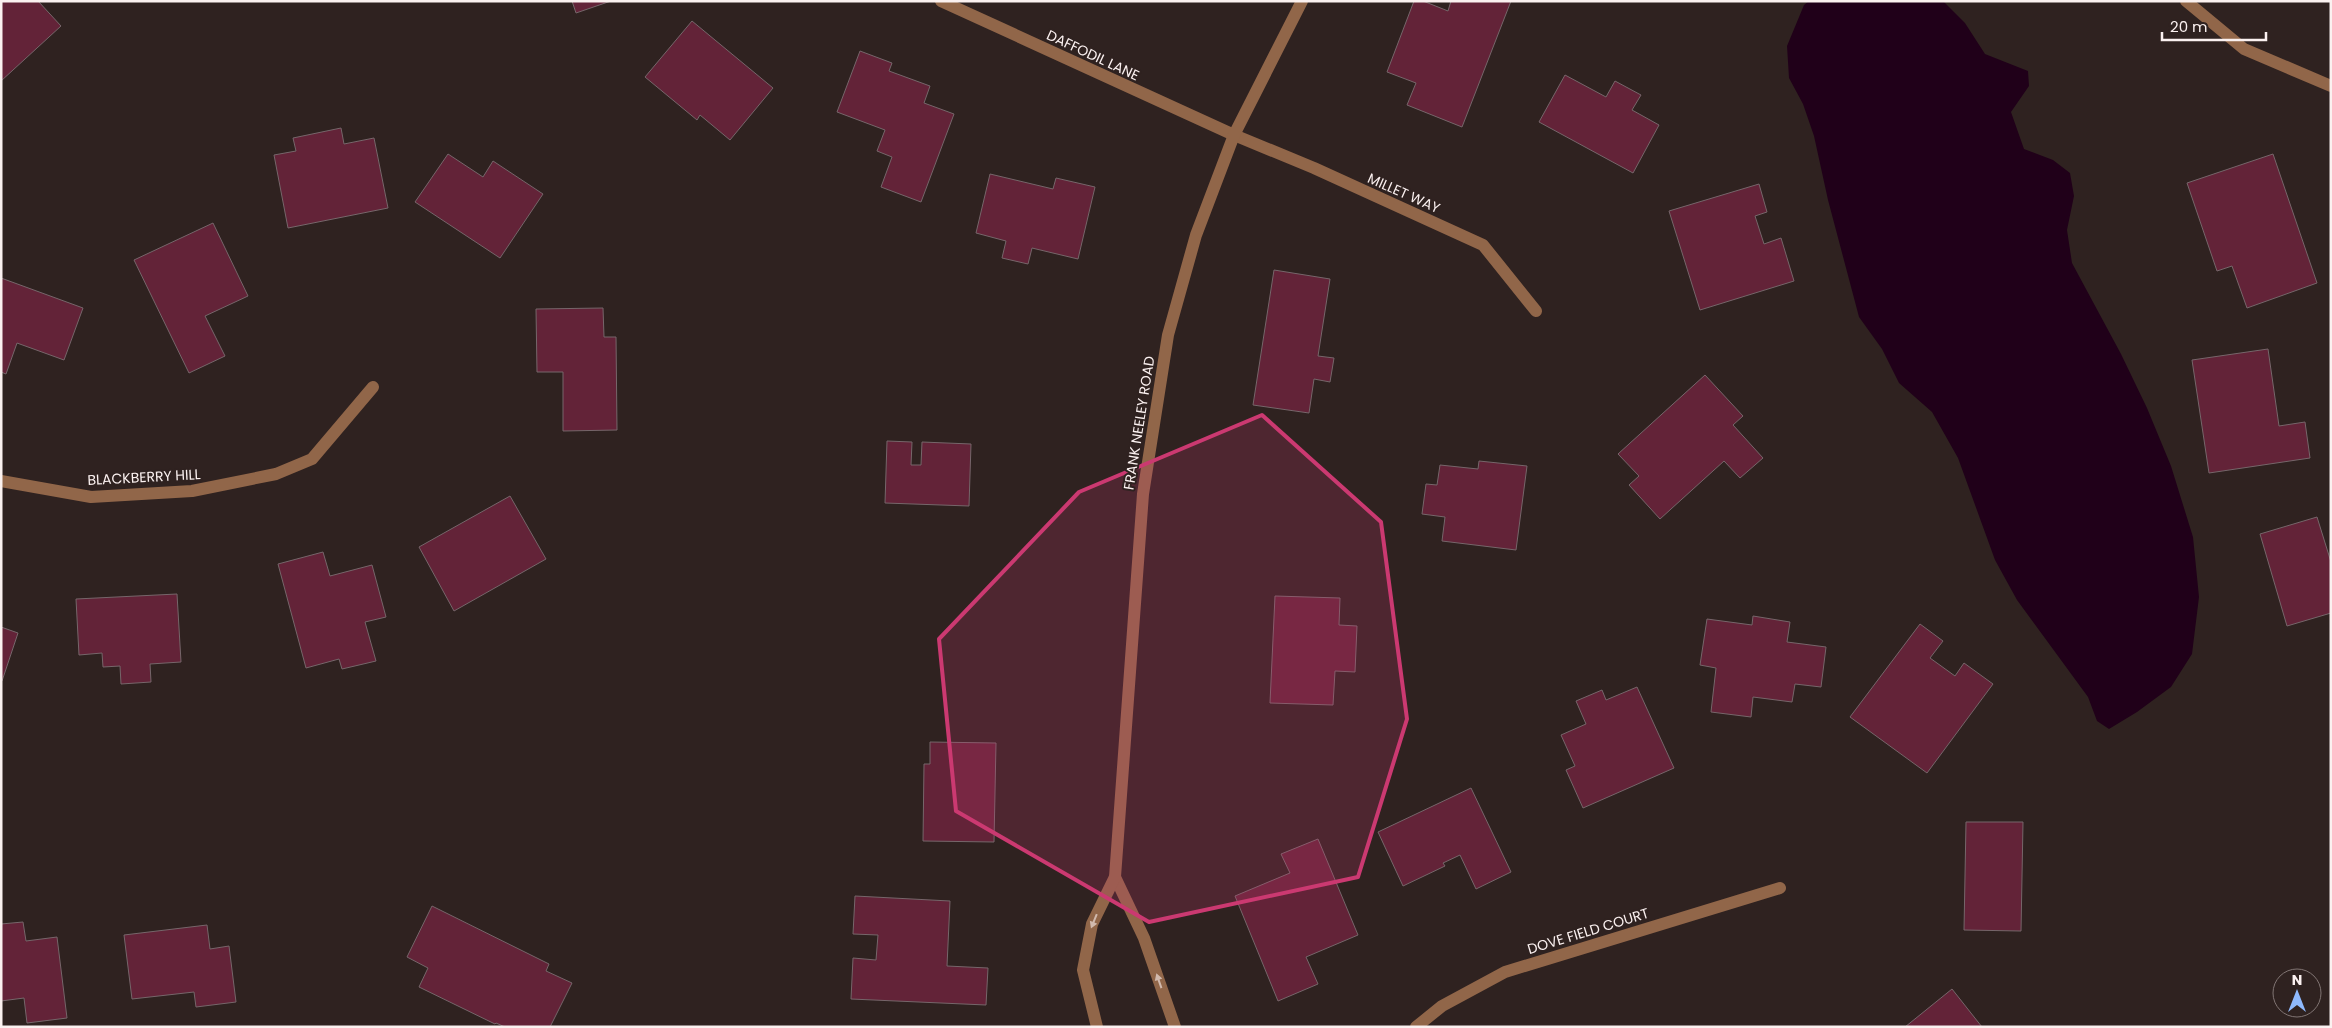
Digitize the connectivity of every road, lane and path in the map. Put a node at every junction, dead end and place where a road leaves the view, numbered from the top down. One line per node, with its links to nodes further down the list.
1 (941, 1): 5 (street, DAFFODIL LANE)
2 (1302, 1): 5 (street, FRANK NEELEY ROAD)
3 (2186, 1): 4 (street)
4 (2331, 86)
5 (1234, 135): 6 (street, MILLET WAY); 9 (street, FRANK NEELEY ROAD)
6 (1536, 311)
7 (373, 387): 8 (street, BLACKBERRY HILL)
8 (1, 481)
9 (1115, 876): 11 (street, FRANK NEELEY ROAD, one-way to 11); 12 (street, FRANK NEELEY ROAD, one-way to 9)
10 (1780, 888): 13 (street, DOVE FIELD COURT)
11 (1097, 1027)
12 (1175, 1027)
13 (1416, 1027)

